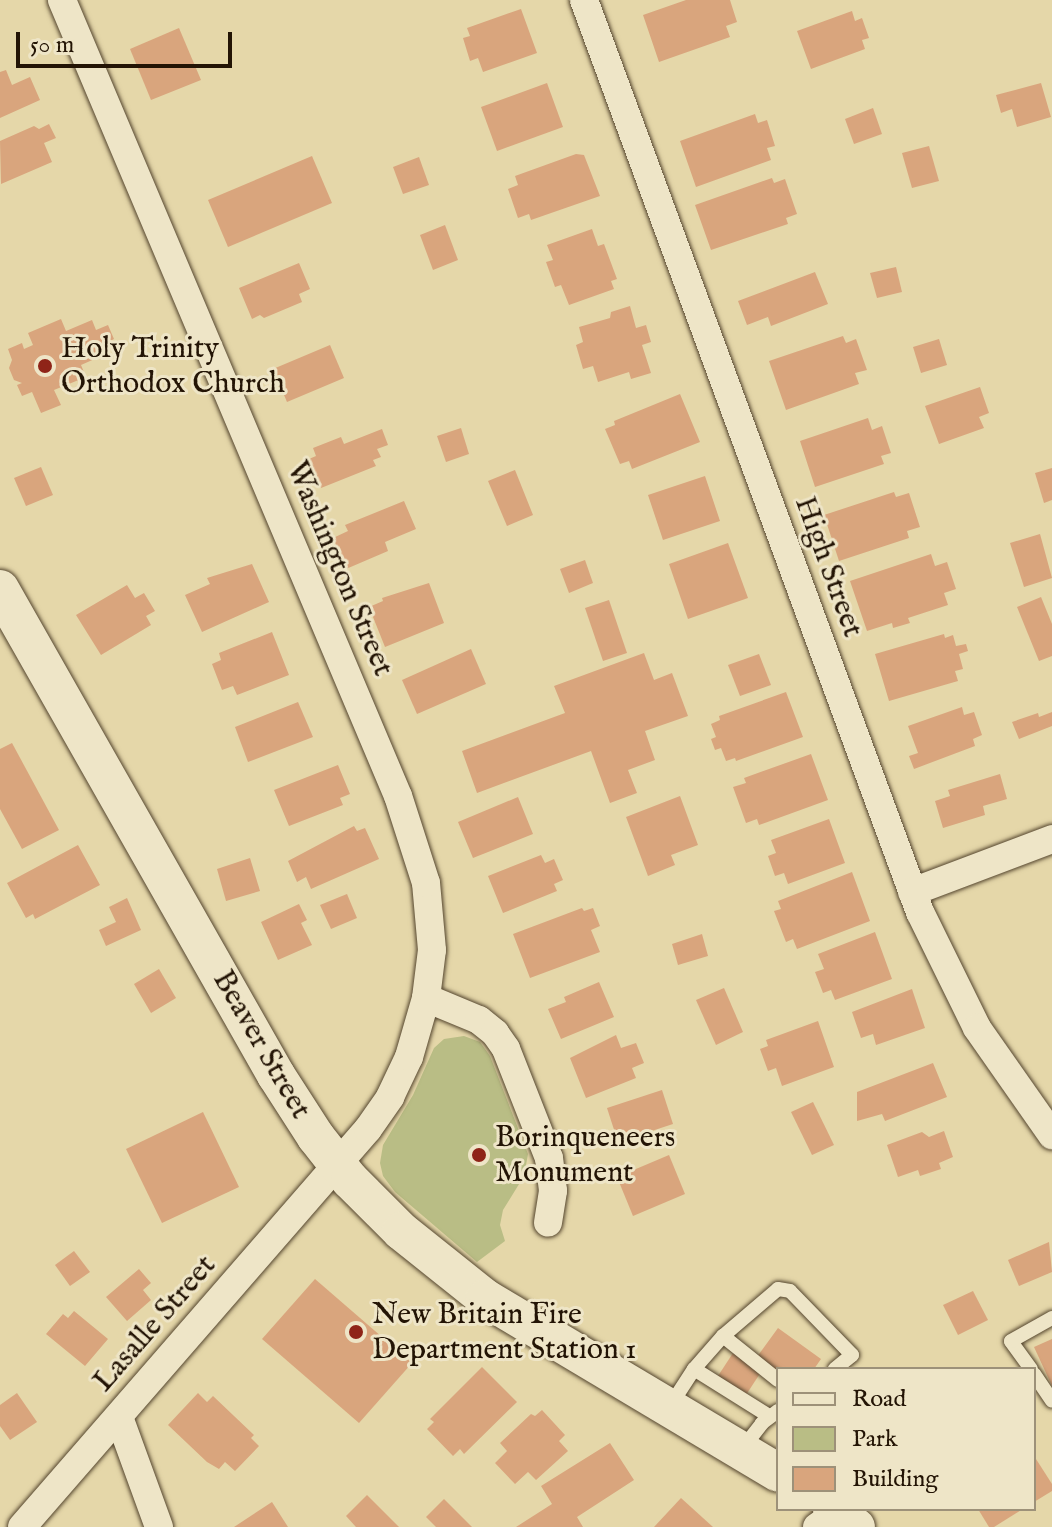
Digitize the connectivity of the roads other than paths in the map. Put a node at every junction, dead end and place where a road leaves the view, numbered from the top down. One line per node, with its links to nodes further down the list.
1 (62, 0): 6 (street, Washington Street)
2 (584, 0): 5 (street, High Street)
3 (0, 589): 8 (main road, Beaver Street)
4 (1052, 839): 5 (street)
5 (912, 892): 7 (street, High Street)
6 (426, 998): 8 (street, Washington Street); 9 (street)
7 (1052, 1135)
8 (338, 1167): 17 (main road, Beaver Street); 20 (street, Lasalle Street)
9 (548, 1223)
10 (1052, 1318): 13 (lane)
11 (723, 1336): 12 (lane); 14 (lane); 16 (lane)
12 (837, 1367)
13 (1030, 1367)
14 (694, 1369): 17 (lane); 19 (lane)
15 (1036, 1377): 18 (lane)
16 (776, 1378)
17 (657, 1398): 21 (main road, Beaver Street)
18 (1052, 1401)
19 (774, 1414): 21 (lane)
20 (119, 1417): 23 (street, Lasalle Street); 24 (street)
21 (742, 1449): 22 (main road, Beaver Street)
22 (776, 1472)
23 (22, 1527)
24 (159, 1527)

